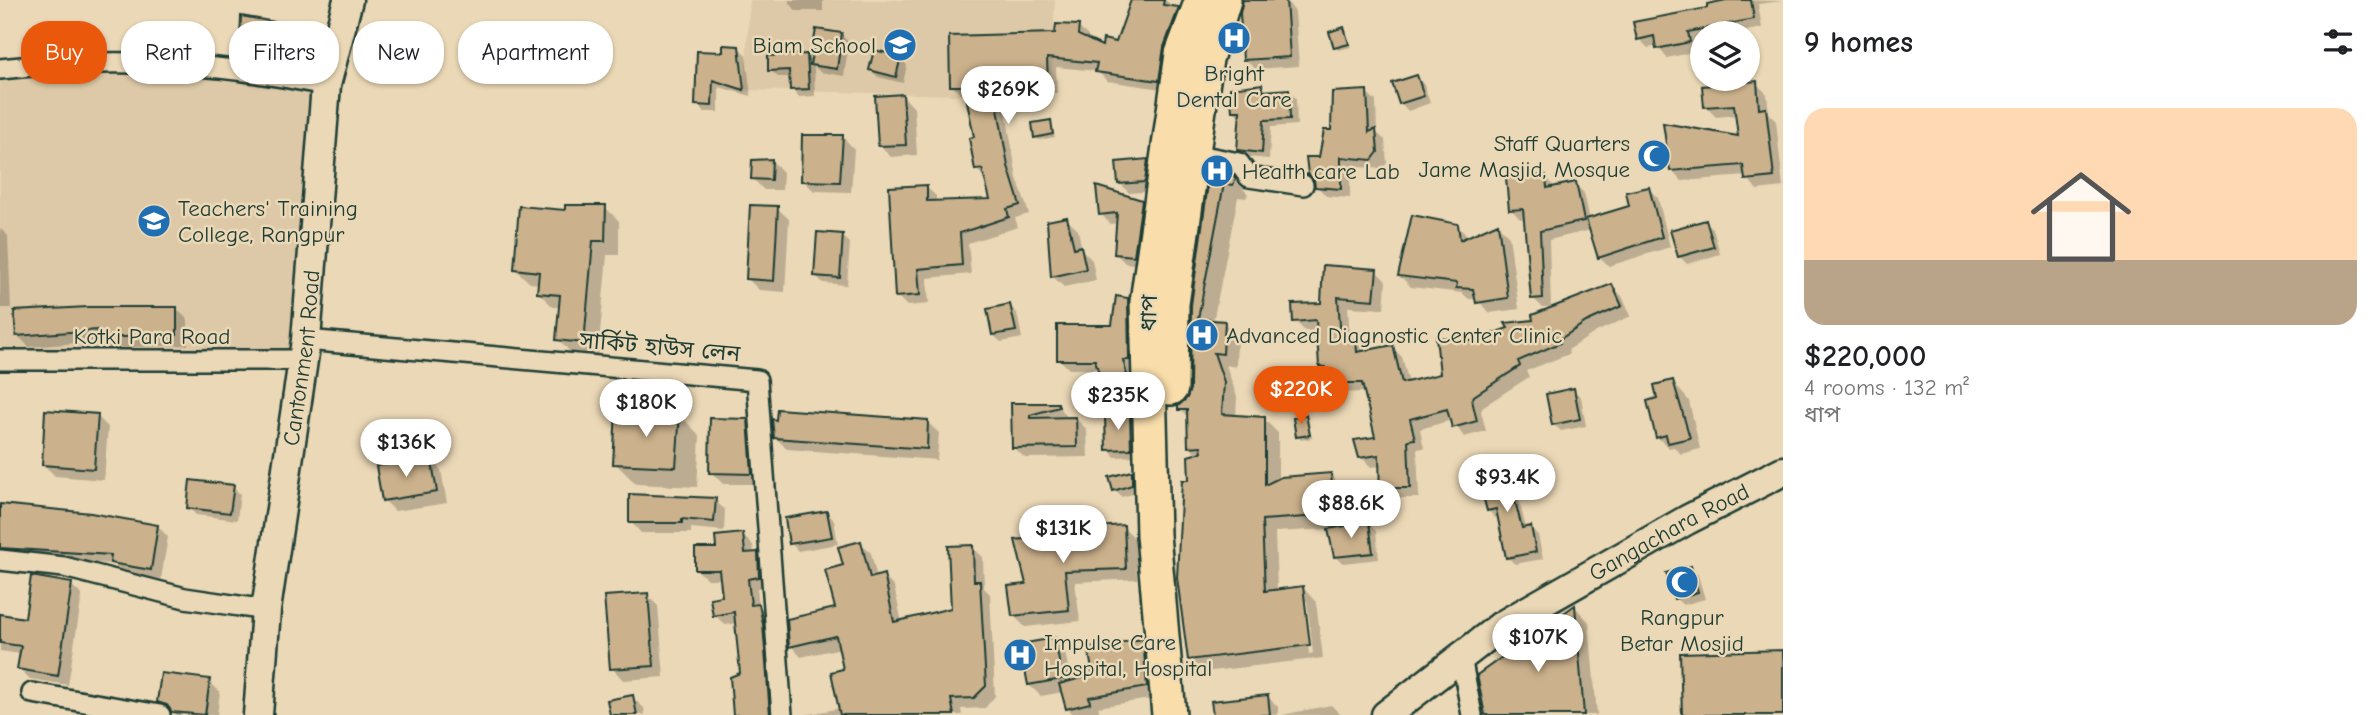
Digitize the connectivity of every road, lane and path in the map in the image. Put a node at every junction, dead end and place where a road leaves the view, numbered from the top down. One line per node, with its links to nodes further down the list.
1 (348, 0): 5 (main road, Cantonment Road)
2 (1202, 0): 18 (highway, ধাপ)
3 (1224, 0): 6 (highway, ধাপ)
4 (0, 69): 5 (street)
5 (326, 85): 8 (main road, Cantonment Road)
6 (1193, 154): 7 (street); 19 (highway, ধাপ)
7 (1303, 185)
8 (305, 350): 9 (street, Kotki Para Road); 12 (main road, Cantonment Road); 17 (street, সার্কিট হাউস লেন)
9 (0, 360)
10 (1783, 471): 13 (main road, Gangachara Road)
11 (0, 560): 12 (street)
12 (266, 610): 16 (main road, Cantonment Road)
13 (1461, 657): 20 (main road, Gangachara Road); 21 (street)
14 (32, 692): 15 (street)
15 (160, 715)
16 (258, 715)
17 (782, 715)
18 (1169, 715)
19 (1182, 715)
20 (1386, 715)
21 (1472, 715)

